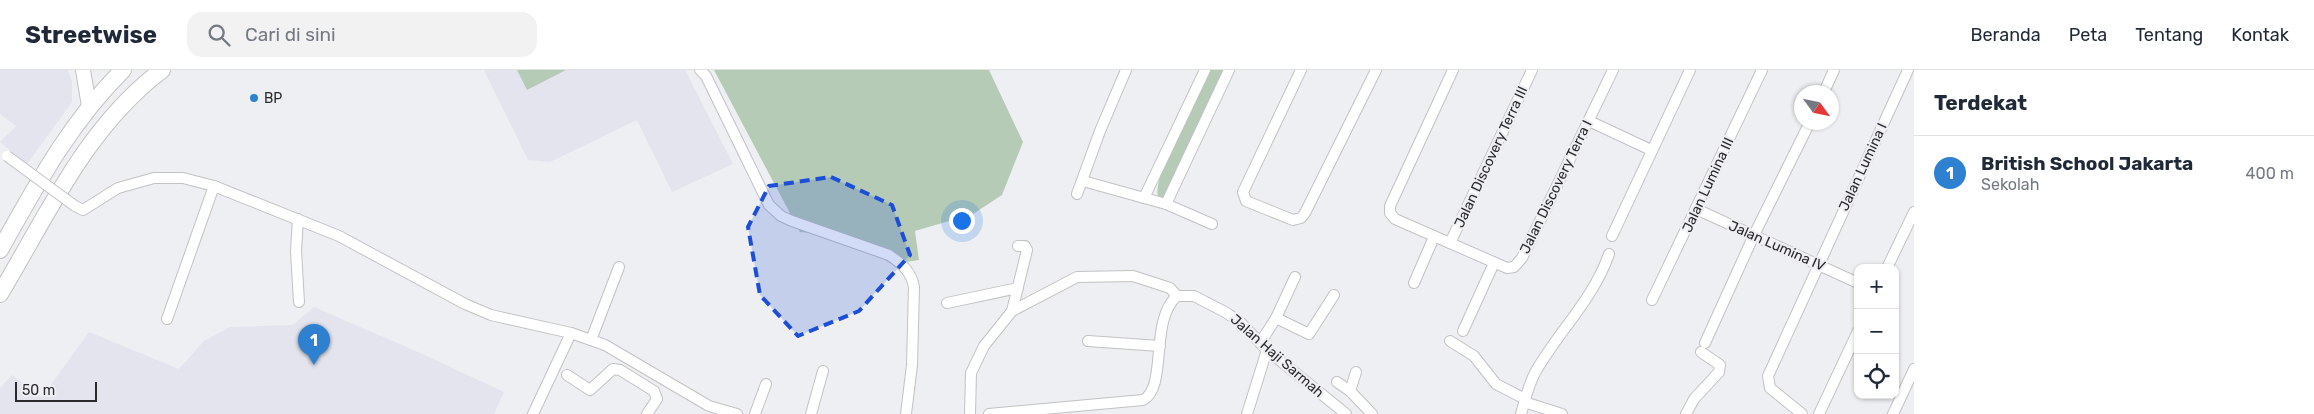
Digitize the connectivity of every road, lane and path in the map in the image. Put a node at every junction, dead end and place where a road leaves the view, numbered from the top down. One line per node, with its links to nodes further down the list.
1 (83, 70): 18 (street)
2 (123, 70): 18 (main road)
3 (162, 70): 47 (main road)
4 (700, 70): 78 (street)
5 (1126, 70): 23 (street)
6 (1205, 70): 26 (street)
7 (1229, 70): 27 (street)
8 (1301, 70): 9 (street)
9 (1376, 70)
10 (1453, 70): 34 (street, Jalan Discovery Terra I)
11 (1532, 70): 35 (street, Jalan Discovery Terra III)
12 (1613, 70): 19 (street, Jalan Discovery Terra I)
13 (1690, 70): 21 (street)
14 (1762, 70): 28 (street, Jalan Lumina III)
15 (1834, 70): 17 (street)
16 (1908, 70): 40 (street, Jalan Lumina I)
17 (1827, 85)
18 (89, 106): 37 (main road)
19 (1589, 121): 21 (street); 39 (street, Jalan Discovery Terra I)
20 (1806, 130): 32 (street)
21 (1651, 150): 33 (street)
22 (4, 154): 24 (street, bridge)
23 (1082, 181): 25 (street); 26 (street)
24 (214, 186): 30 (street); 55 (street)
25 (1077, 194)
26 (1144, 198): 27 (street)
27 (1166, 204): 31 (street)
28 (1696, 209): 32 (street, Jalan Lumina IV); 50 (street, Jalan Lumina III)
29 (1914, 212): 41 (street)
30 (298, 220): 51 (street); 57 (street)
31 (1212, 224)
32 (1754, 235): 40 (street, Jalan Lumina IV); 86 (street)
33 (1612, 236)
34 (1434, 237): 35 (street, Jalan Discovery Terra I); 45 (street)
35 (1450, 243): 39 (street, Jalan Discovery Terra I)
36 (1018, 246): 46 (street)
37 (0, 250)
38 (1609, 254): 72 (street)
39 (1494, 263): 56 (street)
40 (1818, 264): 44 (street, Jalan Lumina IV); 87 (street, Jalan Lumina I)
41 (1889, 264)
42 (619, 267): 58 (street)
43 (1295, 277): 54 (street)
44 (1854, 282)
45 (1414, 283)
46 (1018, 288): 52 (street); 53 (street)
47 (0, 294)
48 (1334, 295): 54 (street)
49 (1178, 296): 53 (street); 62 (street, Jalan Haji Sarmah); 63 (street)
50 (1652, 300)
51 (300, 302)
52 (947, 303)
53 (1012, 311): 79 (street)
54 (1276, 318): 62 (street)
55 (166, 319)
56 (1463, 331)
57 (572, 333): 58 (street); 73 (street)
58 (591, 340): 75 (street)
59 (1854, 340): 88 (street)
60 (1088, 341): 63 (street)
61 (1450, 341): 72 (street)
62 (1260, 342): 64 (street, Jalan Haji Sarmah)
63 (1160, 346): 80 (street)
64 (1268, 350): 81 (street); 82 (street, Jalan Haji Sarmah)
65 (1914, 369): 89 (street)
66 (823, 371): 77 (street)
67 (1356, 372): 71 (street)
68 (567, 375): 74 (street)
69 (1338, 382): 71 (street)
70 (766, 384): 76 (street)
71 (1350, 391): 83 (street)
72 (1525, 400): 84 (street); 85 (street)
73 (533, 414)
74 (647, 414)
75 (737, 414)
76 (756, 414)
77 (812, 414)
78 (906, 414)
79 (970, 414)
80 (989, 414)
81 (1247, 414)
82 (1346, 414)
83 (1372, 414)
84 (1521, 414)
85 (1562, 414)
86 (1686, 414)
87 (1802, 414)
88 (1819, 414)
89 (1893, 414)

